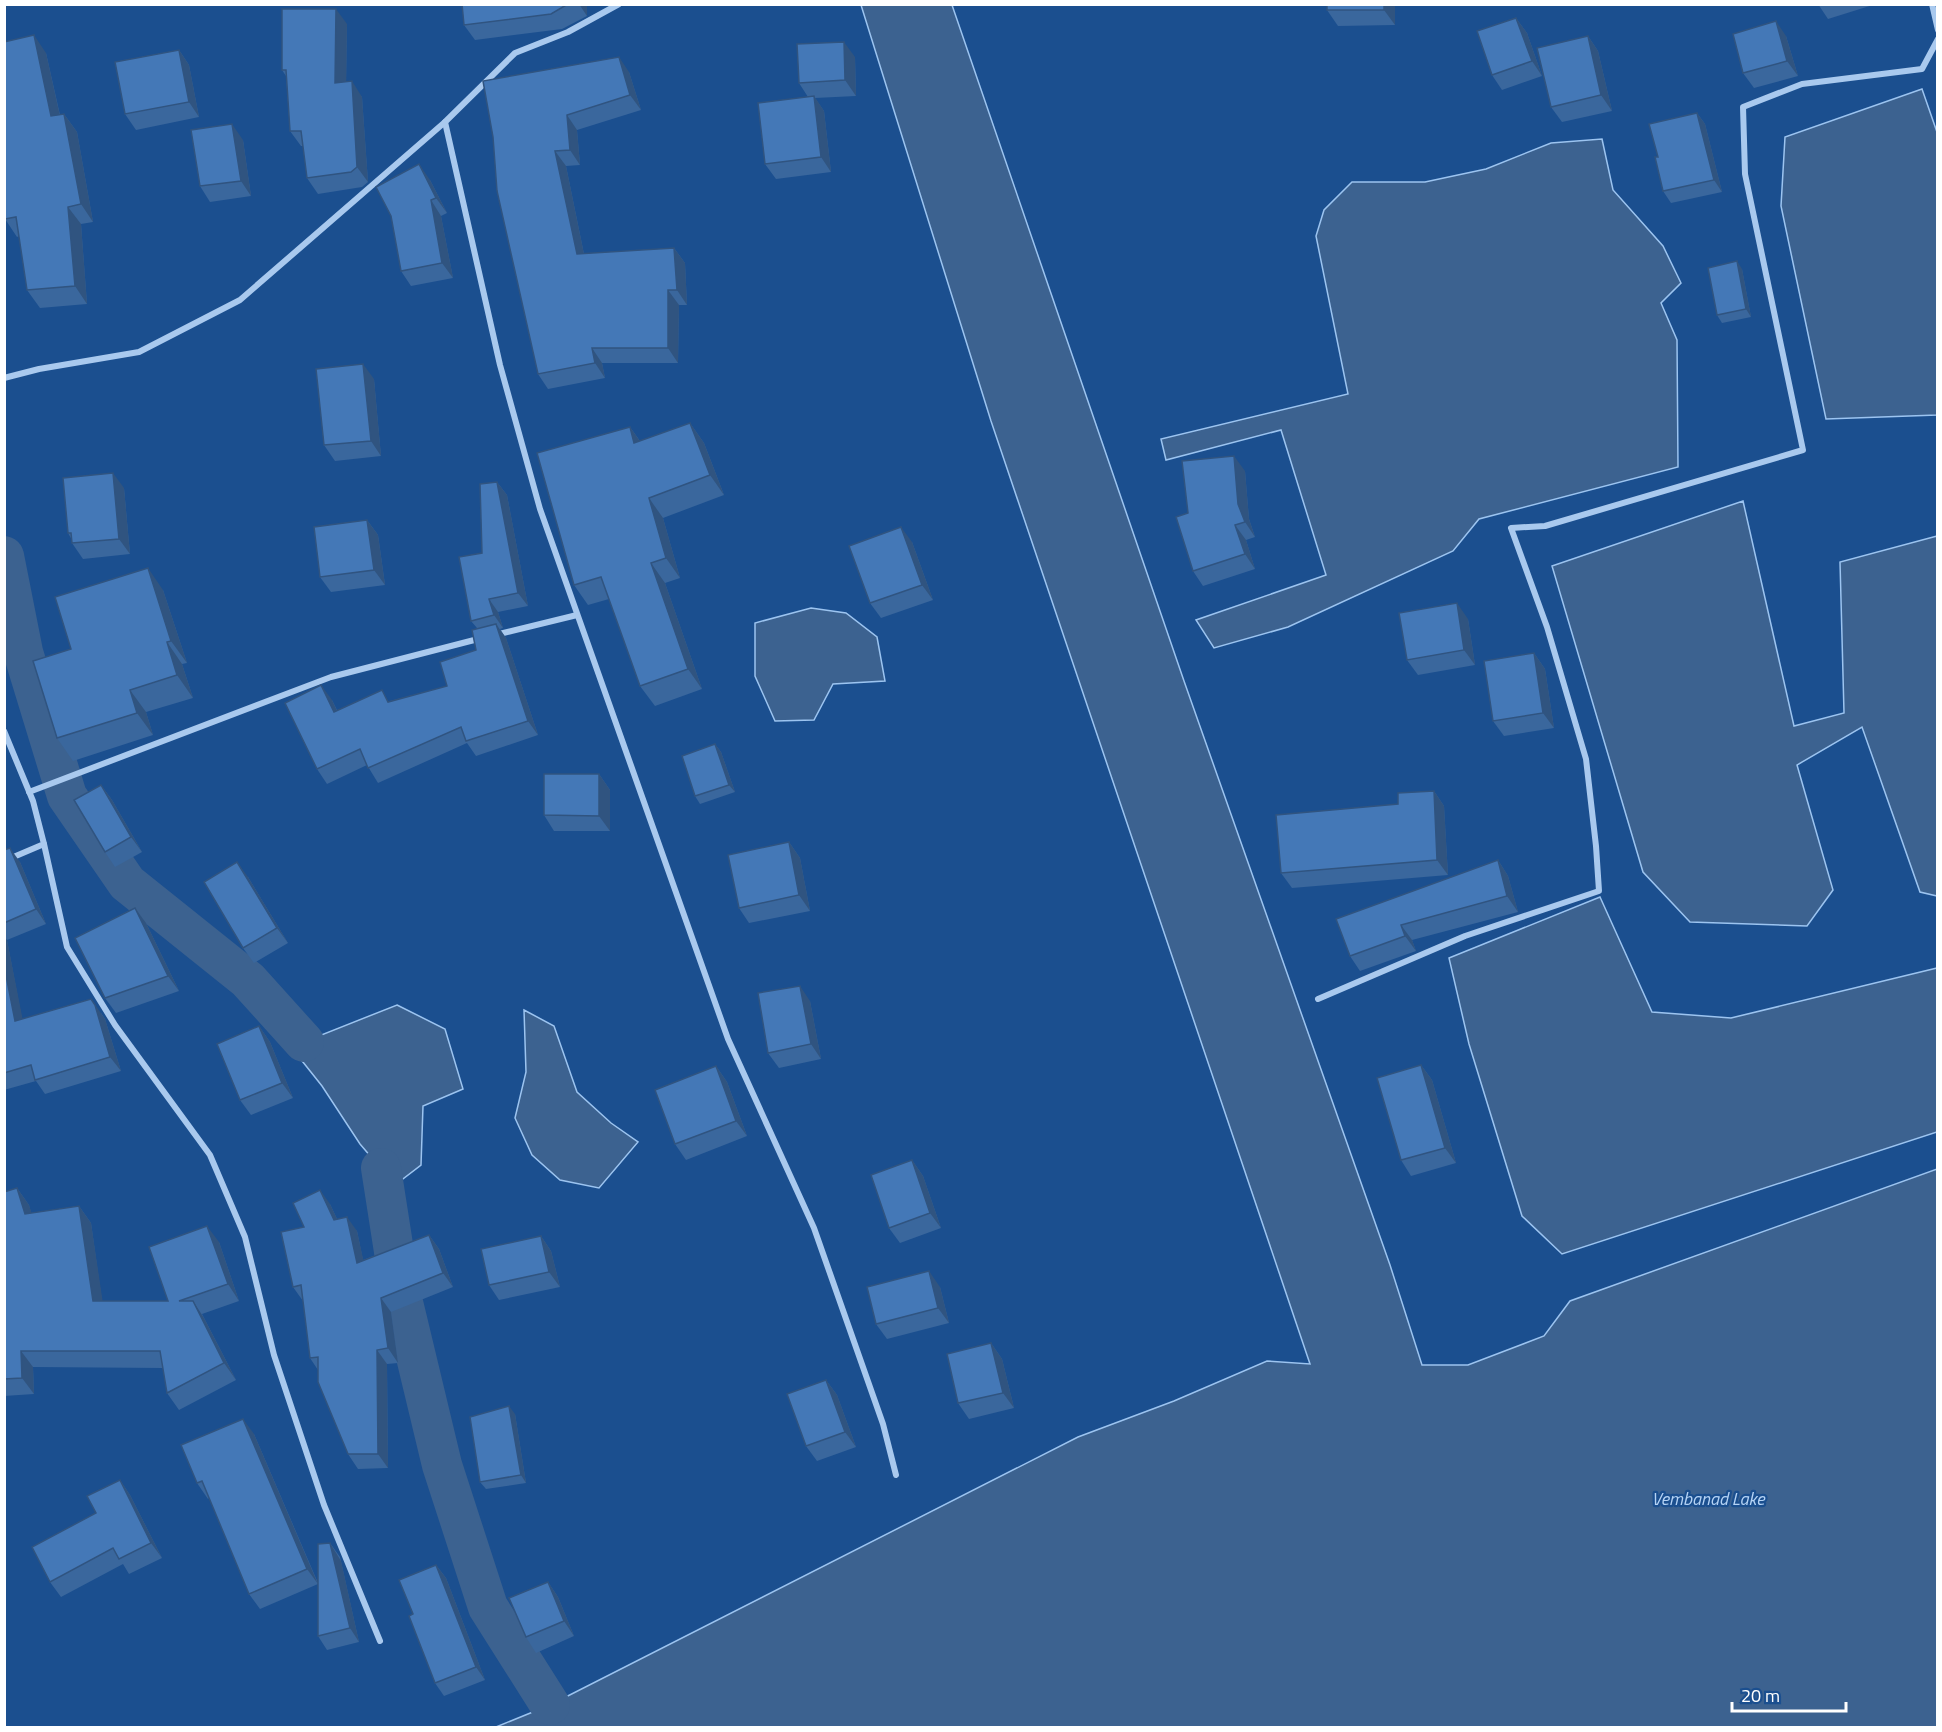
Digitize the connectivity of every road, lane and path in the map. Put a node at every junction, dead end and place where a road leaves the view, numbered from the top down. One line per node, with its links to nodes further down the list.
1 (619, 4): 5 (street)
2 (1932, 4): 3 (street)
3 (1938, 30)
4 (1938, 39): 12 (street)
5 (445, 122): 6 (street); 7 (street)
6 (4, 378)
7 (577, 615): 9 (street); 13 (street)
8 (4, 731): 9 (street)
9 (29, 792): 10 (street)
10 (44, 844): 11 (street); 14 (street)
11 (4, 861)
12 (1318, 999)
13 (897, 1474)
14 (380, 1641)

